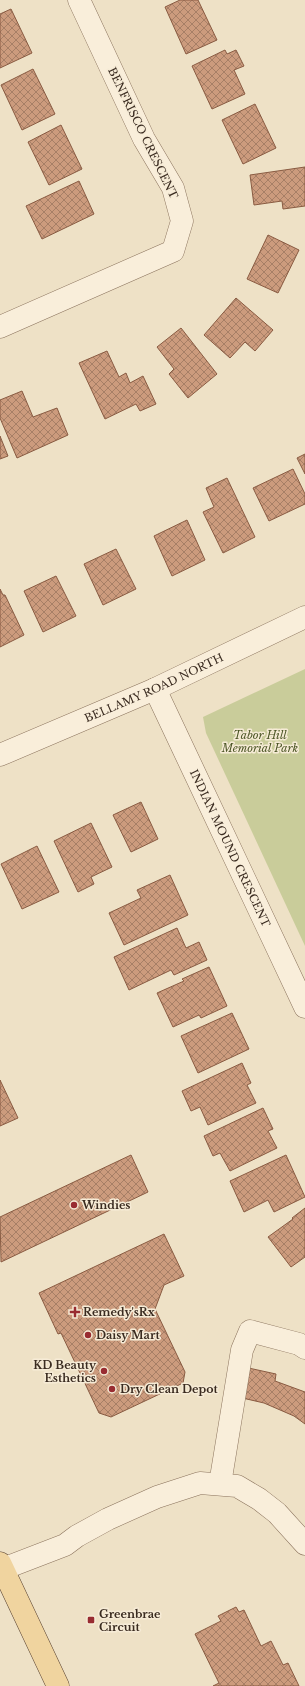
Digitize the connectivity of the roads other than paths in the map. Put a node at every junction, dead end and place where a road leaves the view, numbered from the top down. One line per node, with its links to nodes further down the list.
1 (79, 0): 2 (street, BENFRISCO CRESCENT)
2 (0, 327)
3 (305, 617): 4 (street, BELLAMY ROAD NORTH)
4 (155, 689): 5 (street, BELLAMY ROAD NORTH); 6 (street, INDIAN MOUND CRESCENT)
5 (0, 754)
6 (305, 1007)
7 (305, 1348): 8 (street)
8 (220, 1484): 9 (street); 10 (street)
9 (305, 1544)
10 (1, 1567): 11 (main road)
11 (58, 1686)

